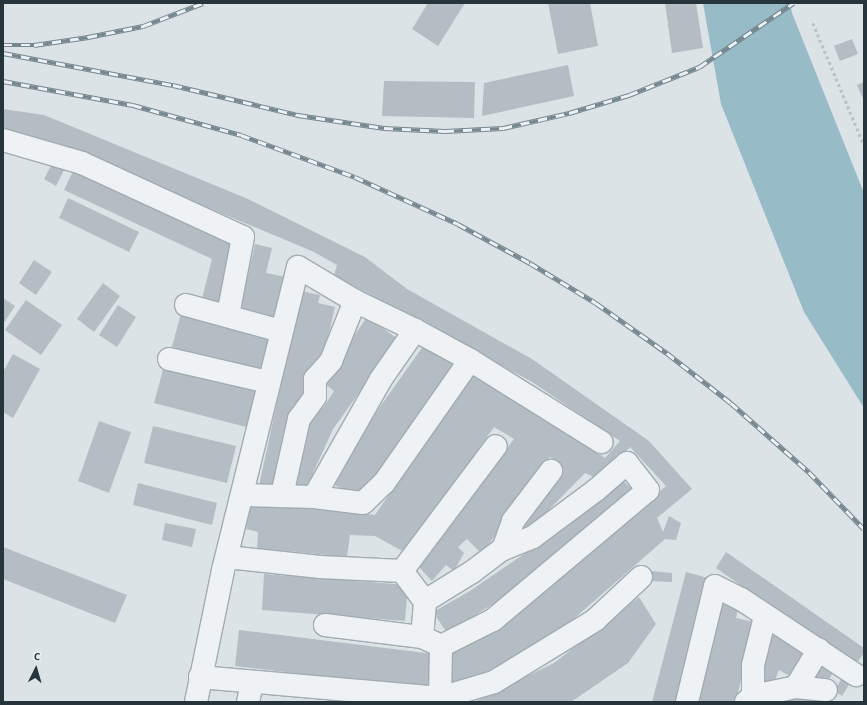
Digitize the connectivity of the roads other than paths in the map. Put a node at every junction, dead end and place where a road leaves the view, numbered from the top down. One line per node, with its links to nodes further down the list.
1 (3, 140): 4 (street)
2 (355, 301): 5 (street); 6 (street); 14 (street)
3 (186, 305): 4 (street)
4 (228, 315): 6 (street)
5 (414, 330): 8 (street); 15 (street)
6 (281, 331): 9 (street)
7 (169, 358): 9 (street)
8 (470, 360): 10 (street); 15 (street)
9 (268, 382): 13 (street)
10 (601, 442)
11 (496, 446): 18 (street)
12 (551, 471): 16 (street)
13 (243, 494): 14 (street); 17 (street)
14 (282, 495): 15 (street)
15 (314, 497)
16 (503, 549): 20 (street); 23 (street)
17 (225, 563): 18 (street); 26 (street)
18 (402, 571): 20 (street)
19 (641, 577): 31 (street)
20 (425, 601): 23 (street)
21 (765, 617): 24 (street); 32 (street); 34 (street)
22 (325, 625): 23 (street)
23 (432, 641): 31 (street)
24 (819, 649): 25 (street); 27 (street)
25 (856, 675)
26 (200, 677): 29 (street); 33 (street)
27 (796, 688): 28 (street); 32 (street)
28 (826, 690)
29 (250, 692): 30 (street)
30 (301, 694): 31 (street)
31 (440, 698)
32 (749, 699)
33 (196, 702)
34 (687, 702)

